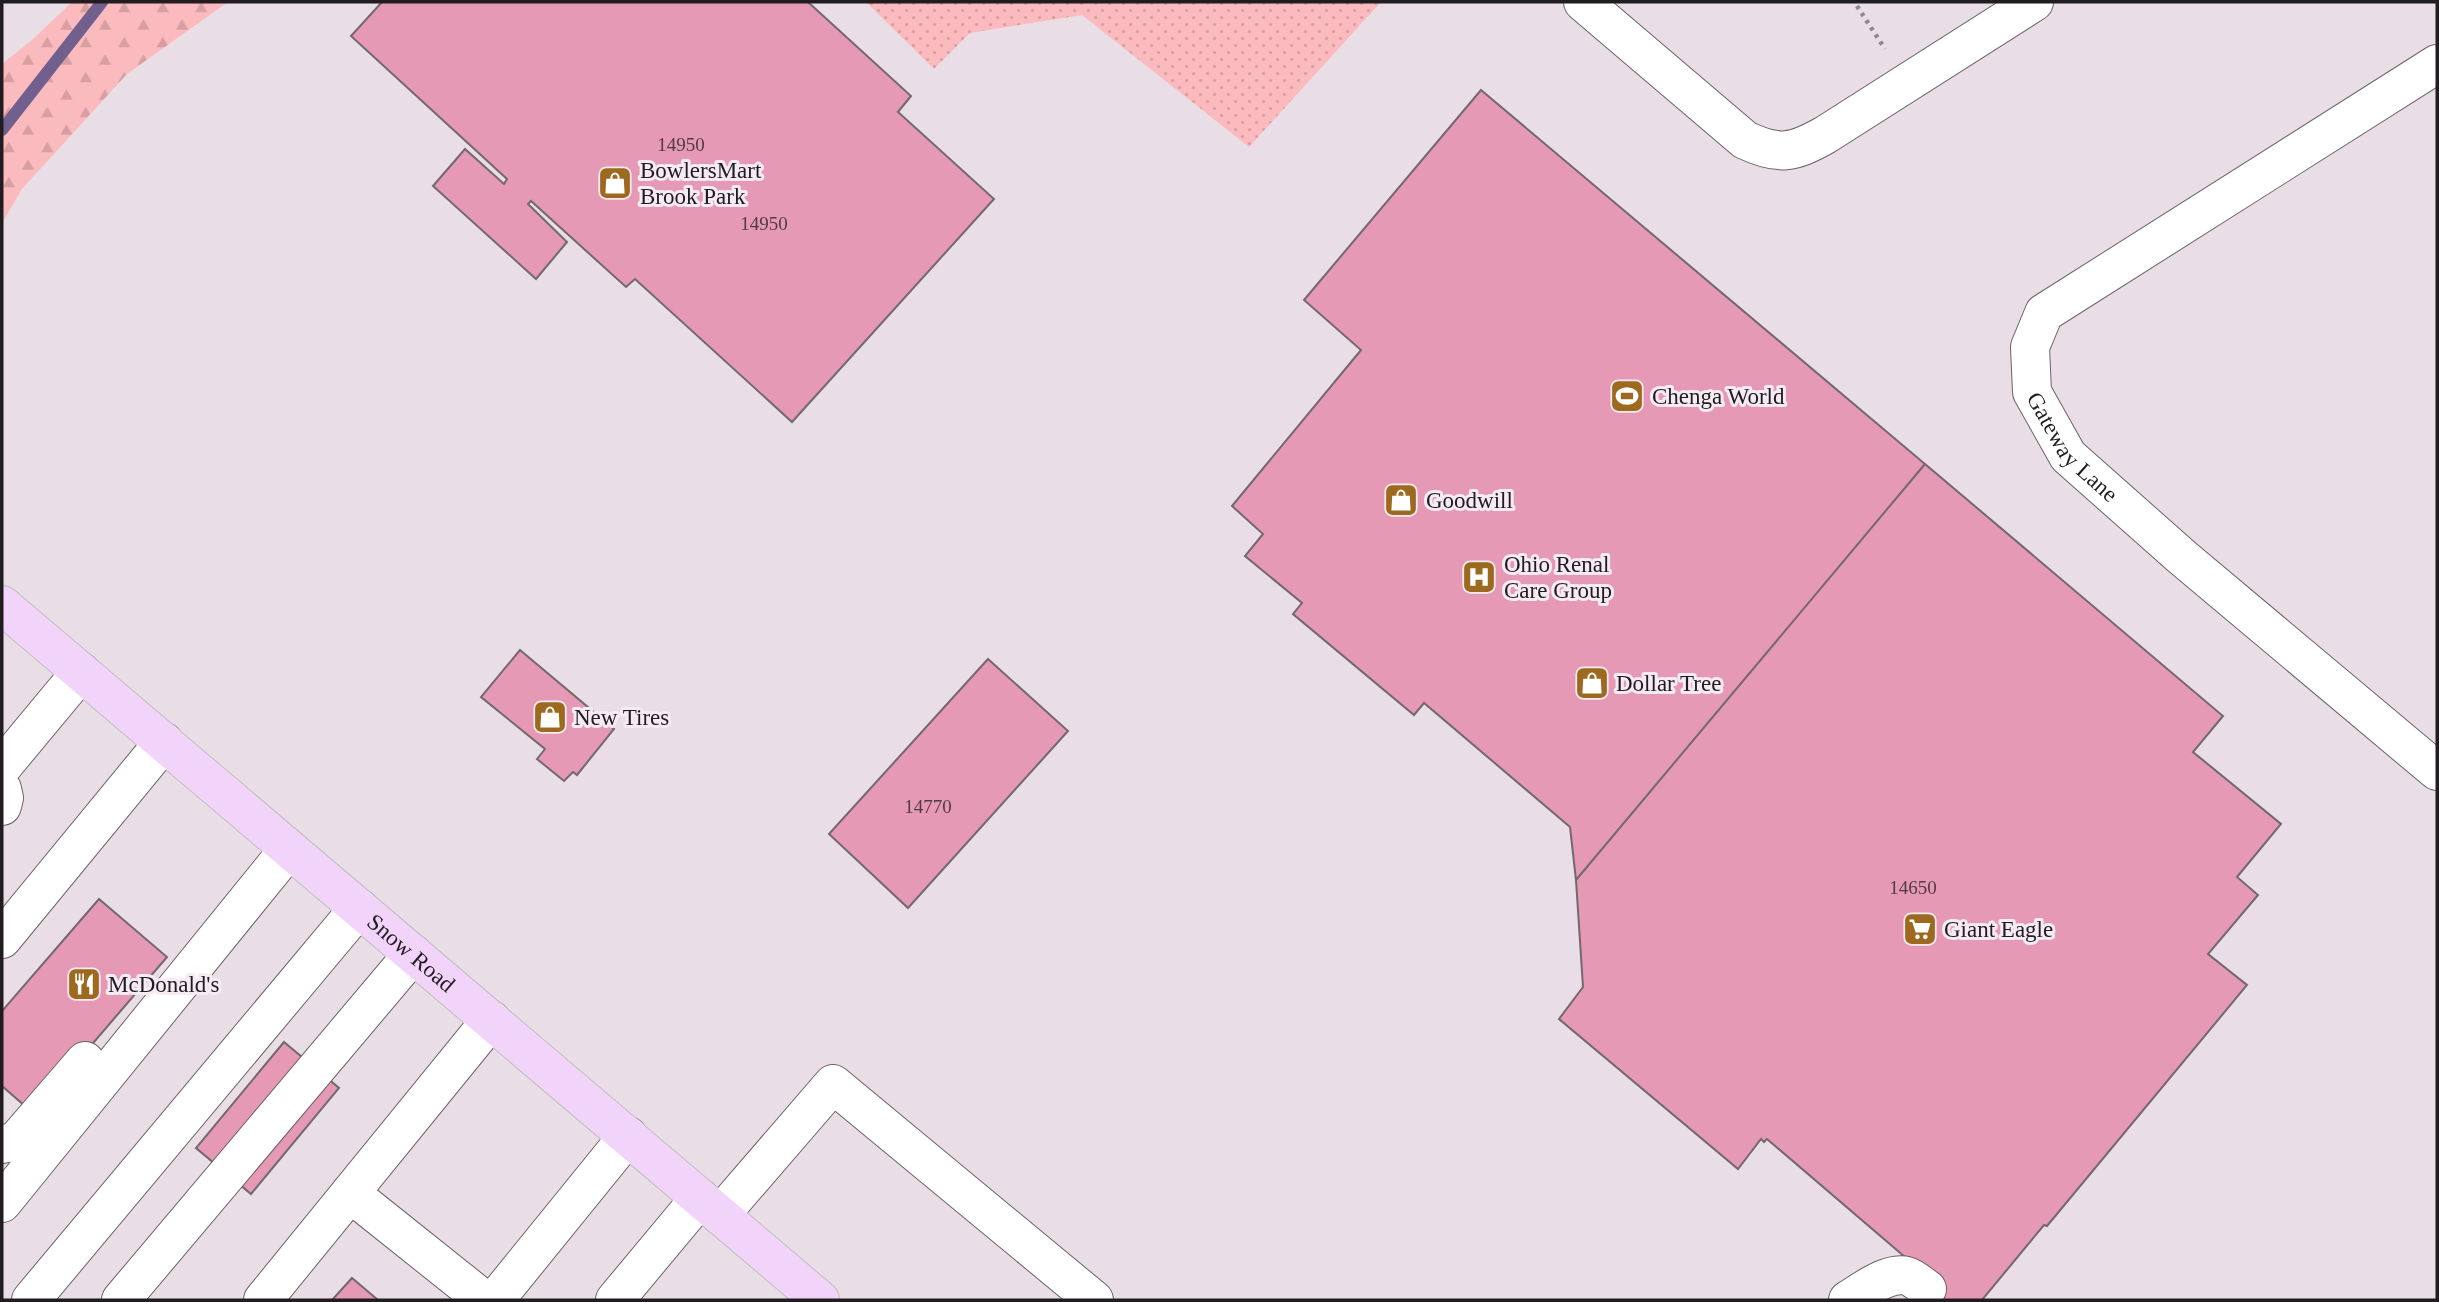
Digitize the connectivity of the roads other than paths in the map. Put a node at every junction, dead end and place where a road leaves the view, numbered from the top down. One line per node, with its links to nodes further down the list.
1 (1583, 2): 2 (street)
2 (2034, 2)
3 (2437, 64): 8 (street, Gateway Lane)
4 (2, 605): 5 (main road, Snow Road)
5 (81, 672): 6 (main road, Snow Road); 7 (street)
6 (164, 743): 11 (main road, Snow Road); 13 (street)
7 (2, 767)
8 (2437, 771)
9 (2, 789): 10 (street)
10 (2, 806)
11 (289, 849): 12 (main road, Snow Road); 14 (street)
12 (359, 908): 16 (main road, Snow Road); 24 (street)
13 (13, 926): 15 (street)
14 (212, 945): 19 (street); 21 (street)
15 (2, 954)
16 (413, 954): 17 (main road, Snow Road); 25 (street)
17 (491, 1020): 18 (main road, Snow Road); 20 (street)
18 (628, 1136): 22 (main road, Snow Road); 28 (street)
19 (6, 1147)
20 (350, 1193): 26 (street); 27 (street)
21 (2, 1203)
22 (710, 1206): 29 (street); 30 (main road, Snow Road); 31 (street)
23 (1927, 1289): 32 (street)
24 (31, 1300)
25 (121, 1300)
26 (262, 1300)
27 (484, 1300)
28 (495, 1300)
29 (615, 1300)
30 (820, 1300)
31 (1094, 1300)
32 (1848, 1300)

